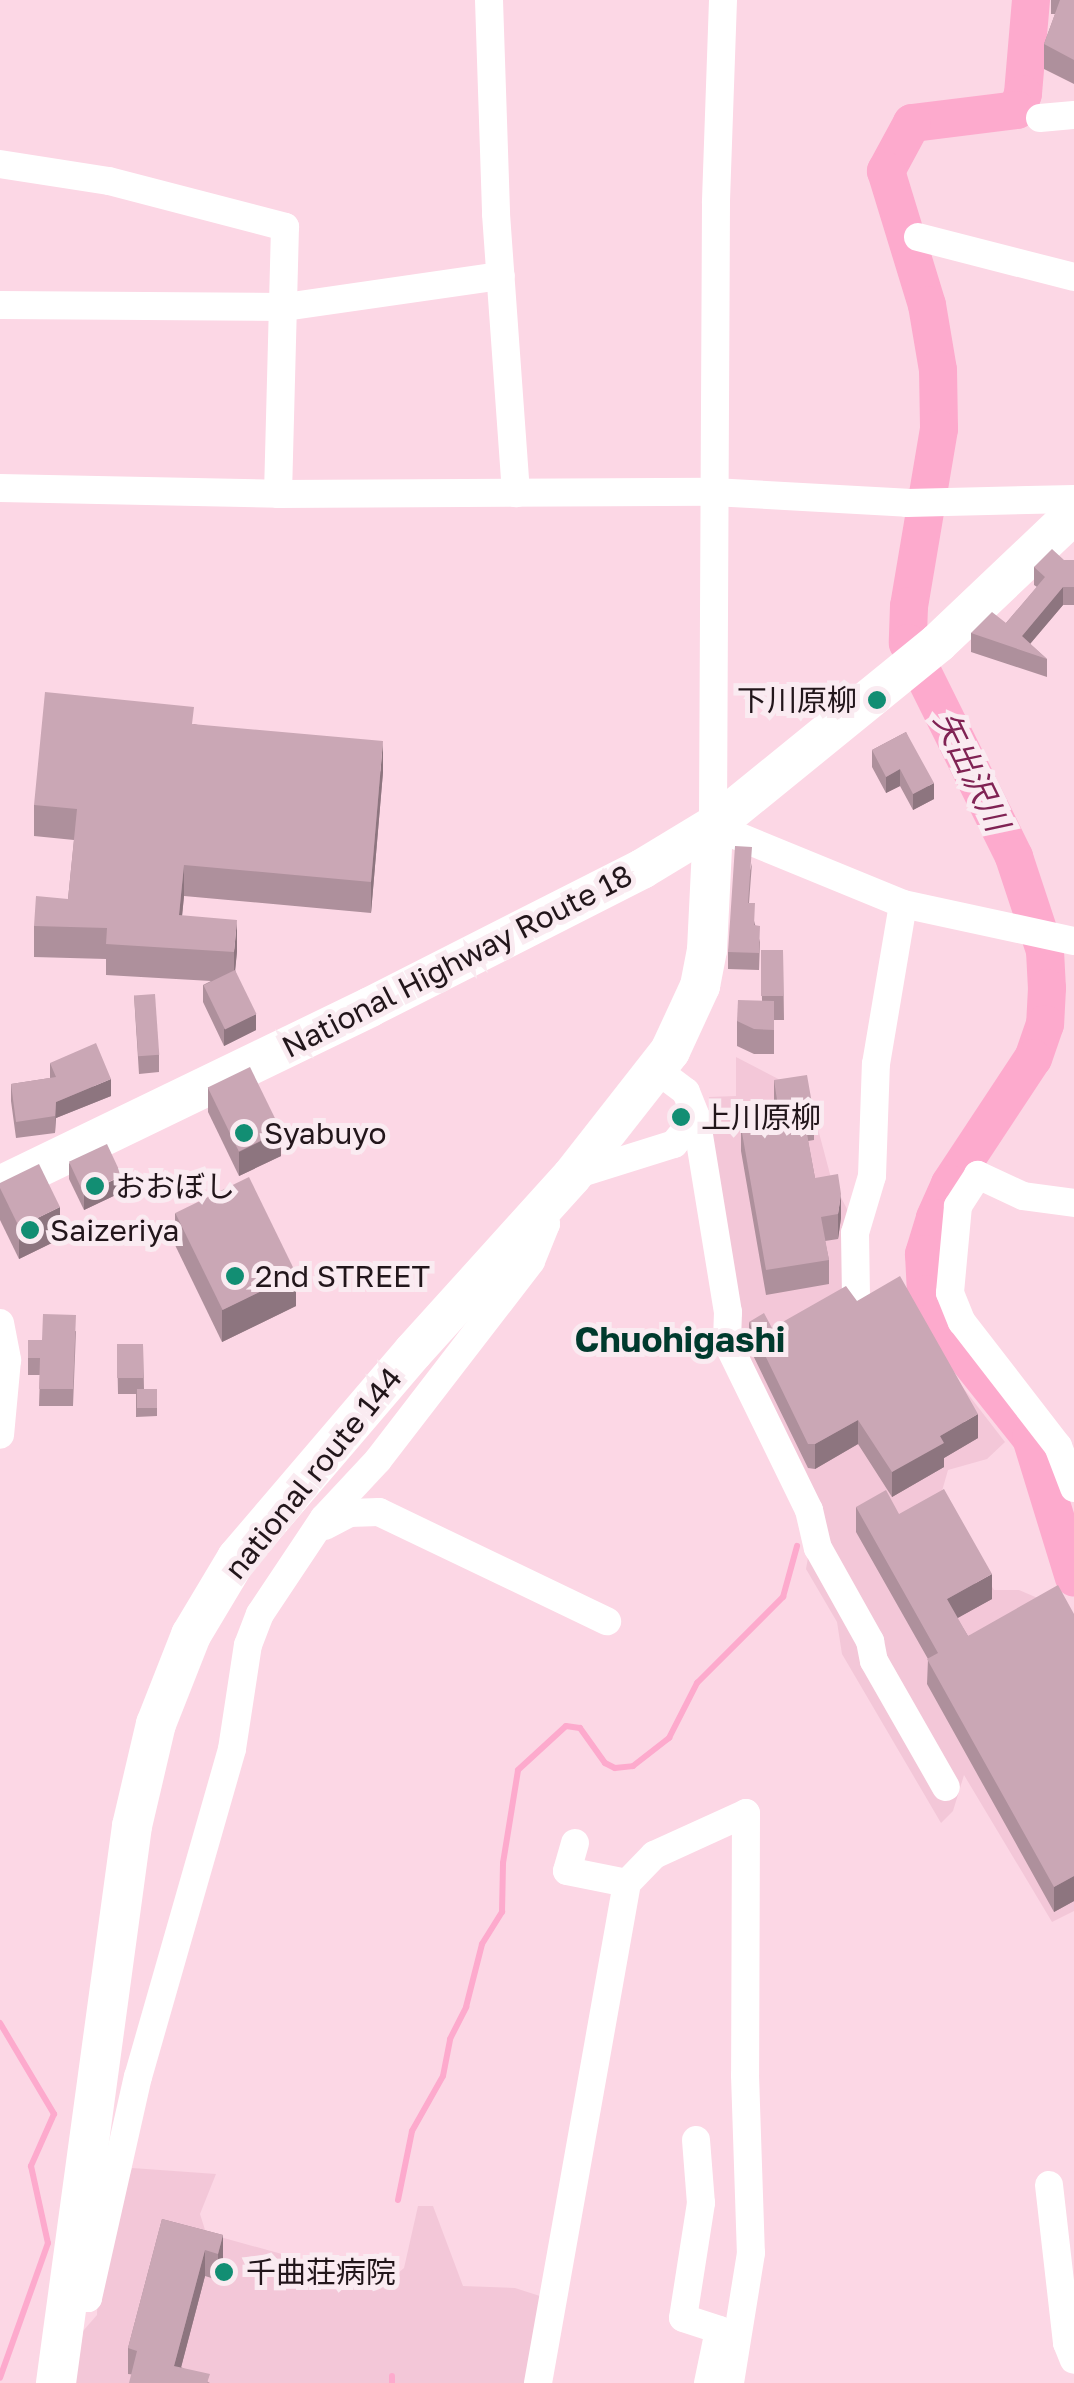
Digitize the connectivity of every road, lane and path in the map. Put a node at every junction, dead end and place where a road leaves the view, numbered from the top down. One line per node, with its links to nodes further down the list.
1 (488, 0): 7 (street)
2 (723, 0): 12 (street)
3 (1074, 114): 4 (street)
4 (1040, 118)
5 (0, 164): 10 (street)
6 (918, 238): 8 (street)
7 (501, 276): 10 (street); 13 (street)
8 (1074, 276)
9 (0, 305): 10 (street)
10 (285, 307): 14 (street)
11 (0, 488): 14 (street)
12 (713, 492): 13 (street); 15 (street); 17 (street)
13 (516, 493): 14 (street)
14 (278, 494)
15 (1074, 499)
16 (1074, 514): 17 (highway, National Highway Route 18)
17 (713, 826): 18 (street); 20 (highway, national route 144); 23 (highway, National Highway Route 18)
18 (903, 904): 19 (street); 26 (street)
19 (1066, 939)
20 (657, 1070): 21 (street); 22 (highway, national route 144)
21 (696, 1117): 22 (street); 32 (street)
22 (572, 1176): 25 (highway, national route 144)
23 (0, 1186)
24 (1074, 1203): 29 (street)
25 (539, 1214): 30 (street); 37 (highway, national route 144)
26 (856, 1297)
27 (0, 1322): 28 (street)
28 (0, 1435)
29 (1074, 1488)
30 (315, 1532): 31 (street); 37 (street)
31 (607, 1621)
32 (946, 1788)
33 (575, 1843): 34 (street)
34 (628, 1883): 40 (street); 42 (street)
35 (696, 2140): 41 (street)
36 (1048, 2185): 38 (street)
37 (69, 2297): 39 (highway, national route 144)
38 (1074, 2360)
39 (56, 2383)
40 (538, 2383)
41 (708, 2383)
42 (730, 2383)

